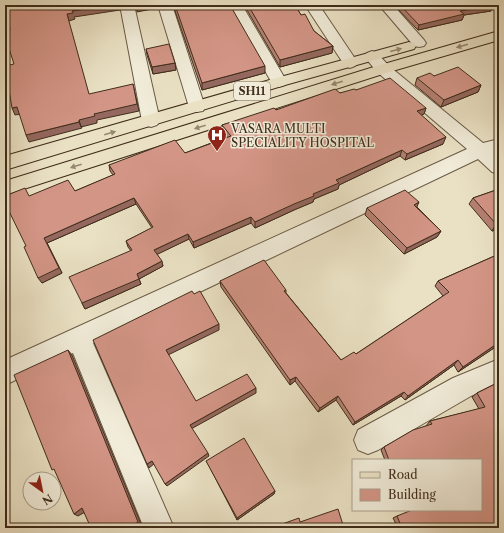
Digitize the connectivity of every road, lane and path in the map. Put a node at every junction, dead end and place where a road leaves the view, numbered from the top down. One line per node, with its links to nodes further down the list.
1 (127, 5): 14 (street)
2 (165, 5): 13 (street)
3 (235, 5): 12 (street)
4 (312, 5): 10 (street)
5 (386, 5): 8 (street)
6 (499, 20): 8 (main road, SH11)
7 (499, 35): 11 (main road, SH11, one-way to 11)
8 (420, 43): 9 (main road, SH11, one-way to 8)
9 (372, 56): 10 (main road, SH11); 11 (street)
10 (350, 62): 12 (main road, SH11)
11 (383, 69): 15 (street); 18 (main road, SH11, one-way to 18)
12 (279, 82): 13 (main road, SH11)
13 (197, 107): 14 (main road, SH11)
14 (151, 121): 16 (main road, SH11, one-way to 14)
15 (490, 147): 17 (street); 19 (street)
16 (5, 163)
17 (499, 167)
18 (5, 188)
19 (78, 339): 21 (street); 23 (street)
20 (499, 371): 22 (street)
21 (5, 373)
22 (368, 440)
23 (159, 528)

